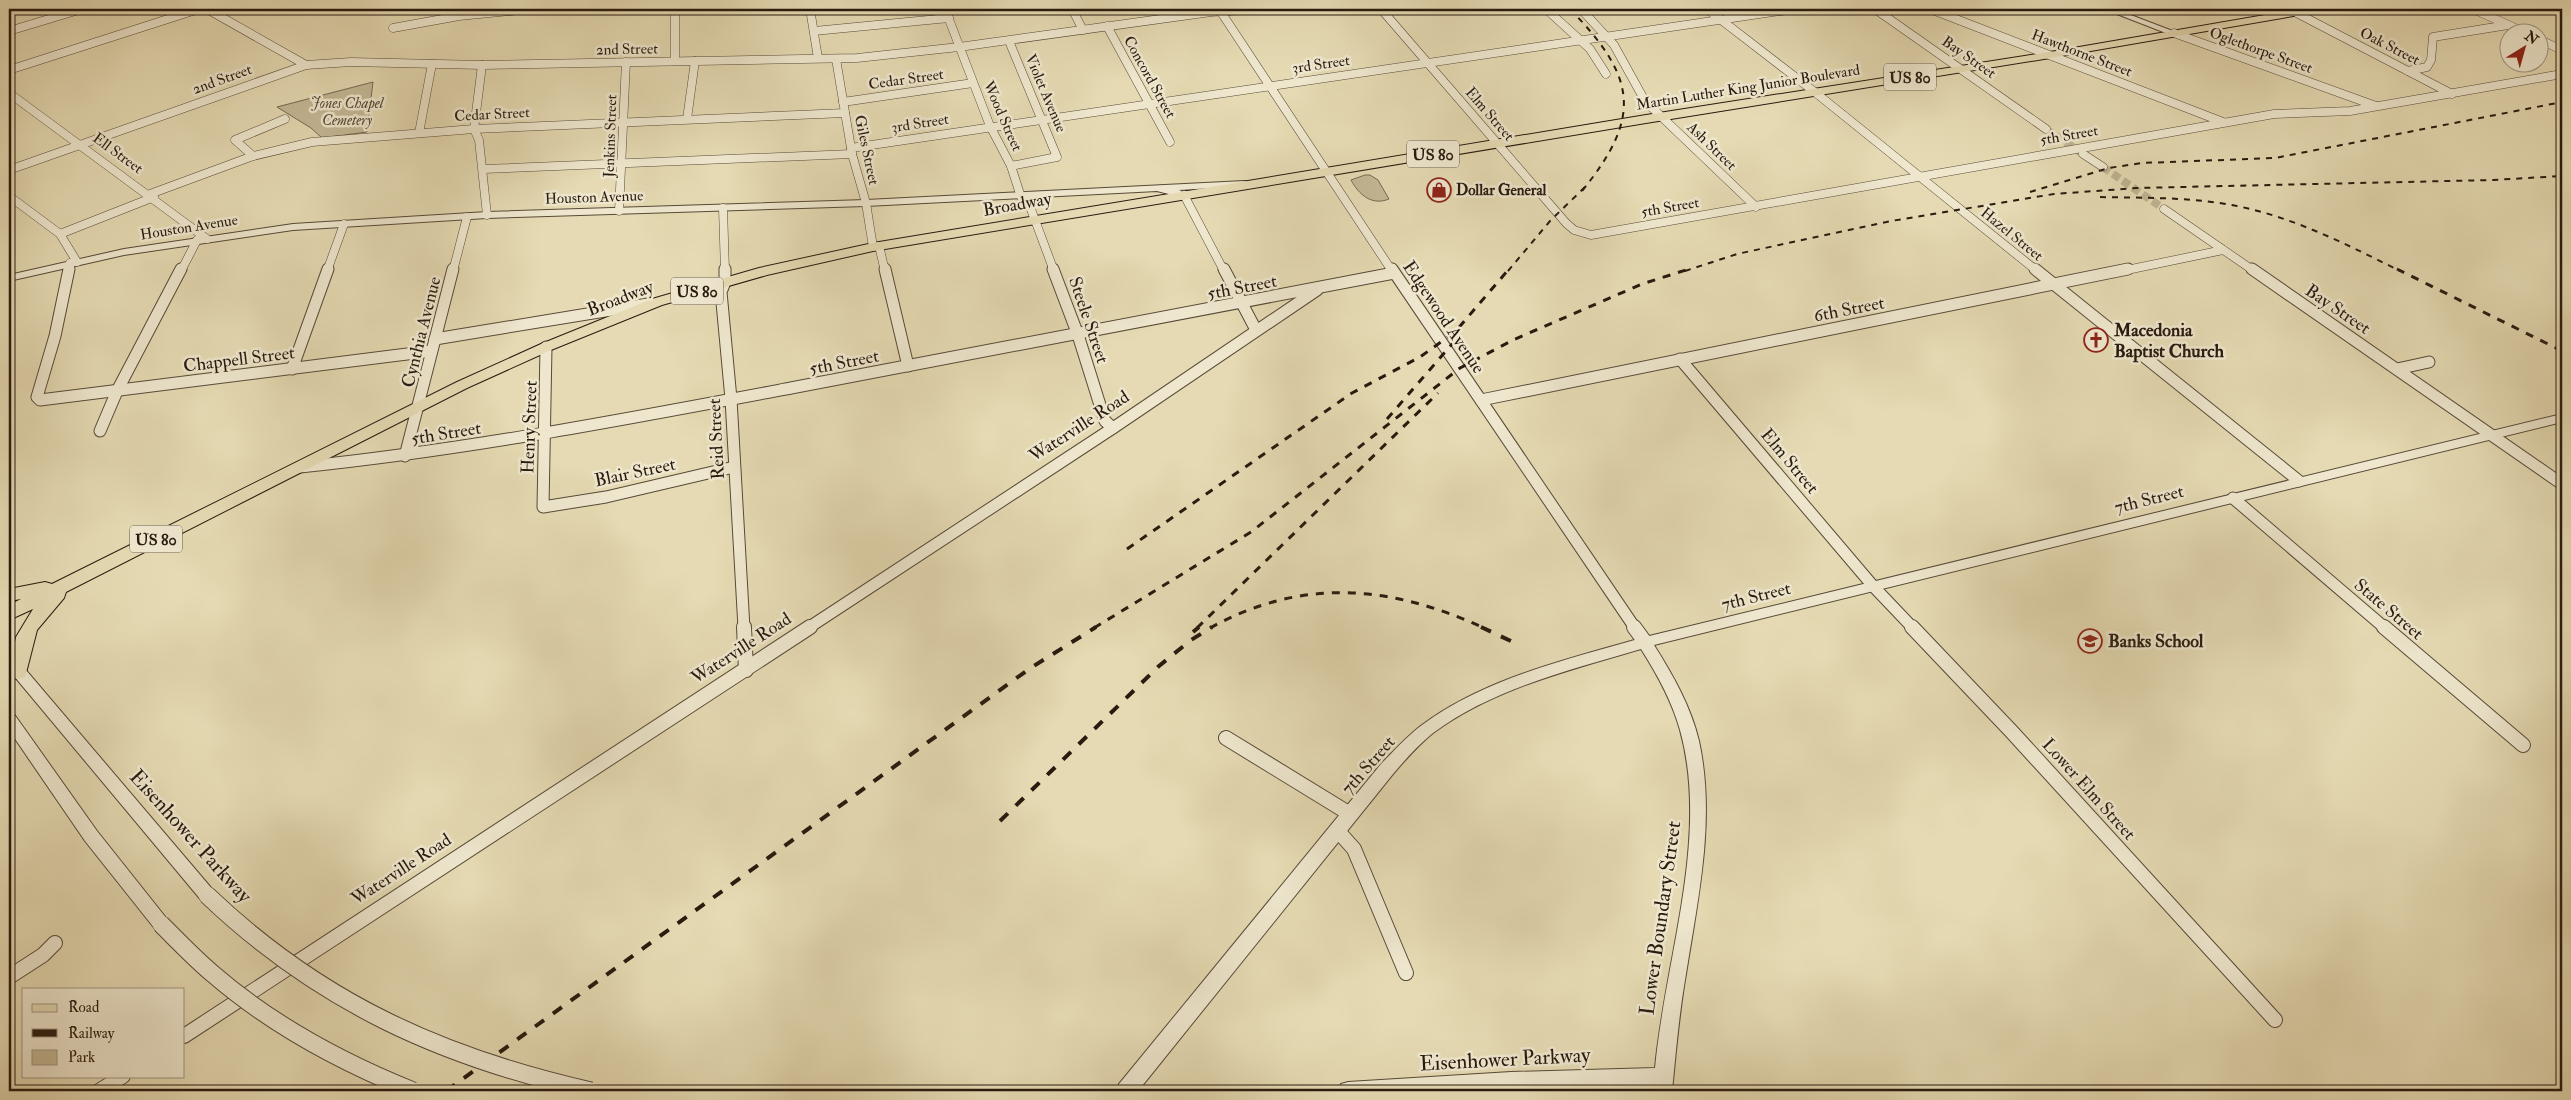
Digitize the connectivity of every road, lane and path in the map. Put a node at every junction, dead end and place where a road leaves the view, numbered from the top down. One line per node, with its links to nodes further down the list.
1 (82, 9): 29 (street)
2 (199, 9): 49 (street)
3 (206, 9): 46 (street)
4 (531, 9): 27 (street)
5 (675, 9): 41 (street)
6 (810, 9): 30 (street)
7 (946, 9): 22 (street, Wood Street)
8 (1072, 9): 28 (street)
9 (1260, 9): 20 (street, 2nd Street)
10 (1380, 9): 45 (street, Elm Street)
11 (1546, 9): 34 (street)
12 (1581, 9): 32 (street, Ash Street)
13 (1707, 9): 23 (street, Hazel Street)
14 (1794, 9): 23 (street, 3rd Street)
15 (1875, 9): 48 (street, Bay Street)
16 (1930, 9): 38 (street, Hawthorne Street)
17 (2108, 9): 31 (street, Oglethorpe Street)
18 (2317, 9): 21 (main road, Martin Luther King Junior Boulevard / US 80)
19 (2473, 9): 24 (street)
20 (1220, 10): 25 (street, 2nd Street); 54 (street, Edgewood Avenue)
21 (2292, 11): 31 (main road, Martin Luther King Junior Boulevard / US 80); 50 (street, Oak Street)
22 (949, 18): 30 (street); 36 (street, Wood Street)
23 (1722, 20): 32 (street, 3rd Street); 56 (street, Hazel Street)
24 (2501, 22)
25 (1107, 26): 28 (street, 2nd Street); 59 (street, Concord Street)
26 (2498, 27): 50 (street)
27 (393, 28)
28 (1083, 30): 33 (street, 2nd Street)
29 (9, 31)
30 (814, 31): 39 (street)
31 (2174, 33): 38 (main road, Martin Luther King Junior Boulevard / US 80); 60 (street, Oglethorpe Street)
32 (1608, 37): 34 (street, 3rd Street); 62 (street, Ash Street)
33 (1009, 41): 36 (street, 2nd Street); 64 (street, Violet Avenue)
34 (1581, 41): 45 (street, 3rd Street); 51 (street)
35 (2548, 44): 37 (street)
36 (959, 47): 40 (street, 2nd Street); 53 (street, Wood Street)
37 (2562, 50)
38 (2050, 55): 48 (main road, Martin Luther King Junior Boulevard / US 80); 67 (street, Hawthorne Street)
39 (818, 58): 40 (street, 2nd Street); 42 (street, 2nd Street)
40 (836, 59): 58 (street, Giles Street)
41 (675, 61): 42 (street, 2nd Street); 43 (street, 2nd Street)
42 (696, 61): 65 (street)
43 (626, 62): 47 (street, 2nd Street); 66 (street, Jenkins Street)
44 (432, 64): 46 (street, 2nd Street); 47 (street, 2nd Street); 71 (street)
45 (1428, 64): 54 (street, 3rd Street); 74 (street, Elm Street)
46 (306, 65): 73 (street, 2nd Street)
47 (482, 65): 69 (street)
48 (1961, 69): 56 (main road, Martin Luther King Junior Boulevard / US 80); 70 (street, Bay Street)
49 (9, 70)
50 (2408, 71): 57 (street, Oak Street)
51 (1606, 74)
52 (2562, 74): 57 (street, 5th Street)
53 (973, 83): 58 (street, Cedar Street); 68 (street, Wood Street)
54 (1270, 86): 59 (street, 3rd Street); 83 (street, Edgewood Avenue)
55 (9, 93): 73 (street, Ell Street)
56 (1816, 93): 62 (main road, Martin Luther King Junior Boulevard / US 80); 84 (street, Hazel Street)
57 (2452, 94): 60 (street, 5th Street)
58 (843, 102): 61 (street, Giles Street)
59 (1150, 103): 64 (street, 3rd Street); 72 (street, Concord Street)
60 (2377, 107): 67 (street, 5th Street)
61 (845, 113): 65 (street, Cedar Street); 75 (street, Giles Street)
62 (1662, 116): 74 (main road, Martin Luther King Junior Boulevard / US 80); 93 (street, Ash Street)
63 (285, 119): 77 (street)
64 (1042, 119): 68 (street, 3rd Street); 79 (street, Violet Avenue)
65 (687, 120): 66 (street, Cedar Street)
66 (625, 122): 69 (street, Cedar Street); 78 (street, Jenkins Street)
67 (2224, 123): 84 (street, 5th Street)
68 (990, 126): 75 (street, 3rd Street); 79 (street, Wood Street)
69 (474, 128): 71 (street, Cedar Street); 81 (street)
70 (2046, 129)
71 (419, 133): 77 (street, Cedar Street)
72 (1170, 142)
73 (80, 144): 82 (street, 2nd Street); 89 (street, Ell Street)
74 (1496, 144): 83 (main road, Martin Luther King Junior Boulevard / US 80); 101 (street, Elm Street)
75 (851, 151): 78 (street, 3rd Street); 92 (street, Giles Street)
76 (2083, 154): 80 (street)
77 (253, 156): 89 (street, Cedar Street)
78 (623, 163): 81 (street, 3rd Street); 96 (street, Jenkins Street)
79 (1011, 166): 90 (street, Wood Street)
80 (2103, 167)
81 (483, 169): 97 (street)
82 (9, 170)
83 (1327, 172): 85 (main road, Martin Luther King Junior Boulevard / US 80); 107 (street, Edgewood Avenue)
84 (1919, 176): 93 (street, 5th Street); 110 (street, Hazel Street)
85 (1253, 183): 86 (street); 87 (main road, Martin Luther King Junior Boulevard / US 80)
86 (1157, 188): 87 (street, Houston Avenue); 91 (street, Houston Avenue)
87 (1184, 195): 91 (main road, Broadway / US 80); 113 (street)
88 (9, 196): 102 (street)
89 (152, 196): 102 (street, Cedar Street); 103 (street, Ell Street)
90 (1024, 197): 91 (street, Houston Avenue); 92 (street, Houston Avenue); 99 (street, Wood Street)
91 (1125, 198): 99 (main road, Broadway / US 80)
92 (866, 203): 94 (street, Houston Avenue); 104 (street, Giles Street)
93 (1756, 207): 101 (street, 5th Street)
94 (723, 208): 96 (street, Houston Avenue); 109 (street, Reid Street)
95 (2164, 209): 105 (street, Bay Street)
96 (619, 211): 97 (street, Houston Avenue)
97 (487, 215): 98 (street, Houston Avenue)
98 (467, 217): 100 (street, Houston Avenue); 116 (street, Cynthia Avenue)
99 (1036, 220): 104 (main road, Broadway / US 80); 115 (street, Steele Street)
100 (344, 224): 103 (street, Houston Avenue); 122 (street)
101 (1582, 233)
102 (60, 234): 106 (street)
103 (202, 240): 106 (street, Houston Avenue); 124 (street)
104 (876, 246): 109 (main road, Broadway / US 80); 121 (street, Giles Street)
105 (2223, 250): 110 (street, 6th Street); 123 (street, Bay Street)
106 (73, 263): 108 (street, Houston Avenue); 124 (street, Chappell Street)
107 (1394, 273): 111 (street, 5th Street); 126 (street, Edgewood Avenue)
108 (9, 278)
109 (725, 282): 112 (main road, Broadway / US 80); 125 (street, Reid Street)
110 (2052, 284): 119 (street, 6th Street); 136 (street, Hazel Street)
111 (1317, 290): 113 (street, 5th Street); 114 (street, Waterville Road)
112 (657, 302): 116 (street); 117 (main road, Broadway / US 80)
113 (1242, 304): 114 (street); 115 (street, 5th Street)
114 (1256, 330): 129 (street, Waterville Road)
115 (1078, 335): 121 (street, 5th Street); 129 (street, Steele Street)
116 (435, 339): 118 (street, Cynthia Avenue)
117 (546, 347): 127 (main road, Broadway / US 80); 131 (street, Henry Street)
118 (431, 351): 122 (street, Chappell Street); 127 (street, Cynthia Avenue)
119 (1680, 359): 126 (street, 6th Street); 141 (street, Elm Street)
120 (2430, 362): 123 (street)
121 (908, 366): 125 (street, 5th Street)
122 (292, 369): 124 (street, Chappell Street)
123 (2397, 369): 132 (street, Bay Street)
124 (117, 391): 130 (street)
125 (731, 399): 131 (street, 5th Street); 135 (street, Reid Street)
126 (1481, 400): 144 (street, Edgewood Avenue)
127 (418, 408): 133 (street, Cynthia Avenue); 134 (main road, Broadway / US 80)
128 (2562, 418): 132 (street, 7th Street)
129 (1113, 428): 146 (street, Waterville Road)
130 (100, 432)
131 (544, 434): 133 (street, 5th Street); 139 (street, Henry Street)
132 (2493, 435): 136 (street, 7th Street); 137 (street, Bay Street)
133 (405, 456): 134 (street, 5th Street)
134 (298, 467): 140 (main road, Broadway / US 80)
135 (734, 467): 139 (street, Blair Street); 146 (street, Reid Street)
136 (2299, 481): 138 (street, 7th Street)
137 (2562, 484)
138 (2233, 498): 141 (street, 7th Street); 149 (street, State Street)
139 (543, 507)
140 (68, 583): 142 (main road, US 80); 143 (main road, US 80); 145 (main road)
141 (1873, 586): 144 (street, 7th Street); 155 (street, Lower Elm Street)
142 (9, 595)
143 (9, 613)
144 (1645, 642): 150 (street, 7th Street); 158 (street, Lower Boundary Street)
145 (14, 666): 161 (street, Eisenhower Parkway, bridge)
146 (746, 670): 156 (street, Waterville Road)
147 (9, 718): 160 (street, bridge)
148 (1226, 738): 150 (street)
149 (2523, 745)
150 (1350, 814): 151 (street, 7th Street)
151 (1337, 830): 153 (street); 162 (street, 7th Street)
152 (55, 943): 154 (street)
153 (1406, 973)
154 (9, 977)
155 (2275, 1020)
156 (185, 1035)
157 (120, 1078): 159 (street)
158 (1663, 1084): 163 (street, Eisenhower Parkway)
159 (100, 1091)
160 (413, 1091)
161 (591, 1091)
162 (1126, 1091)
163 (1348, 1091)

